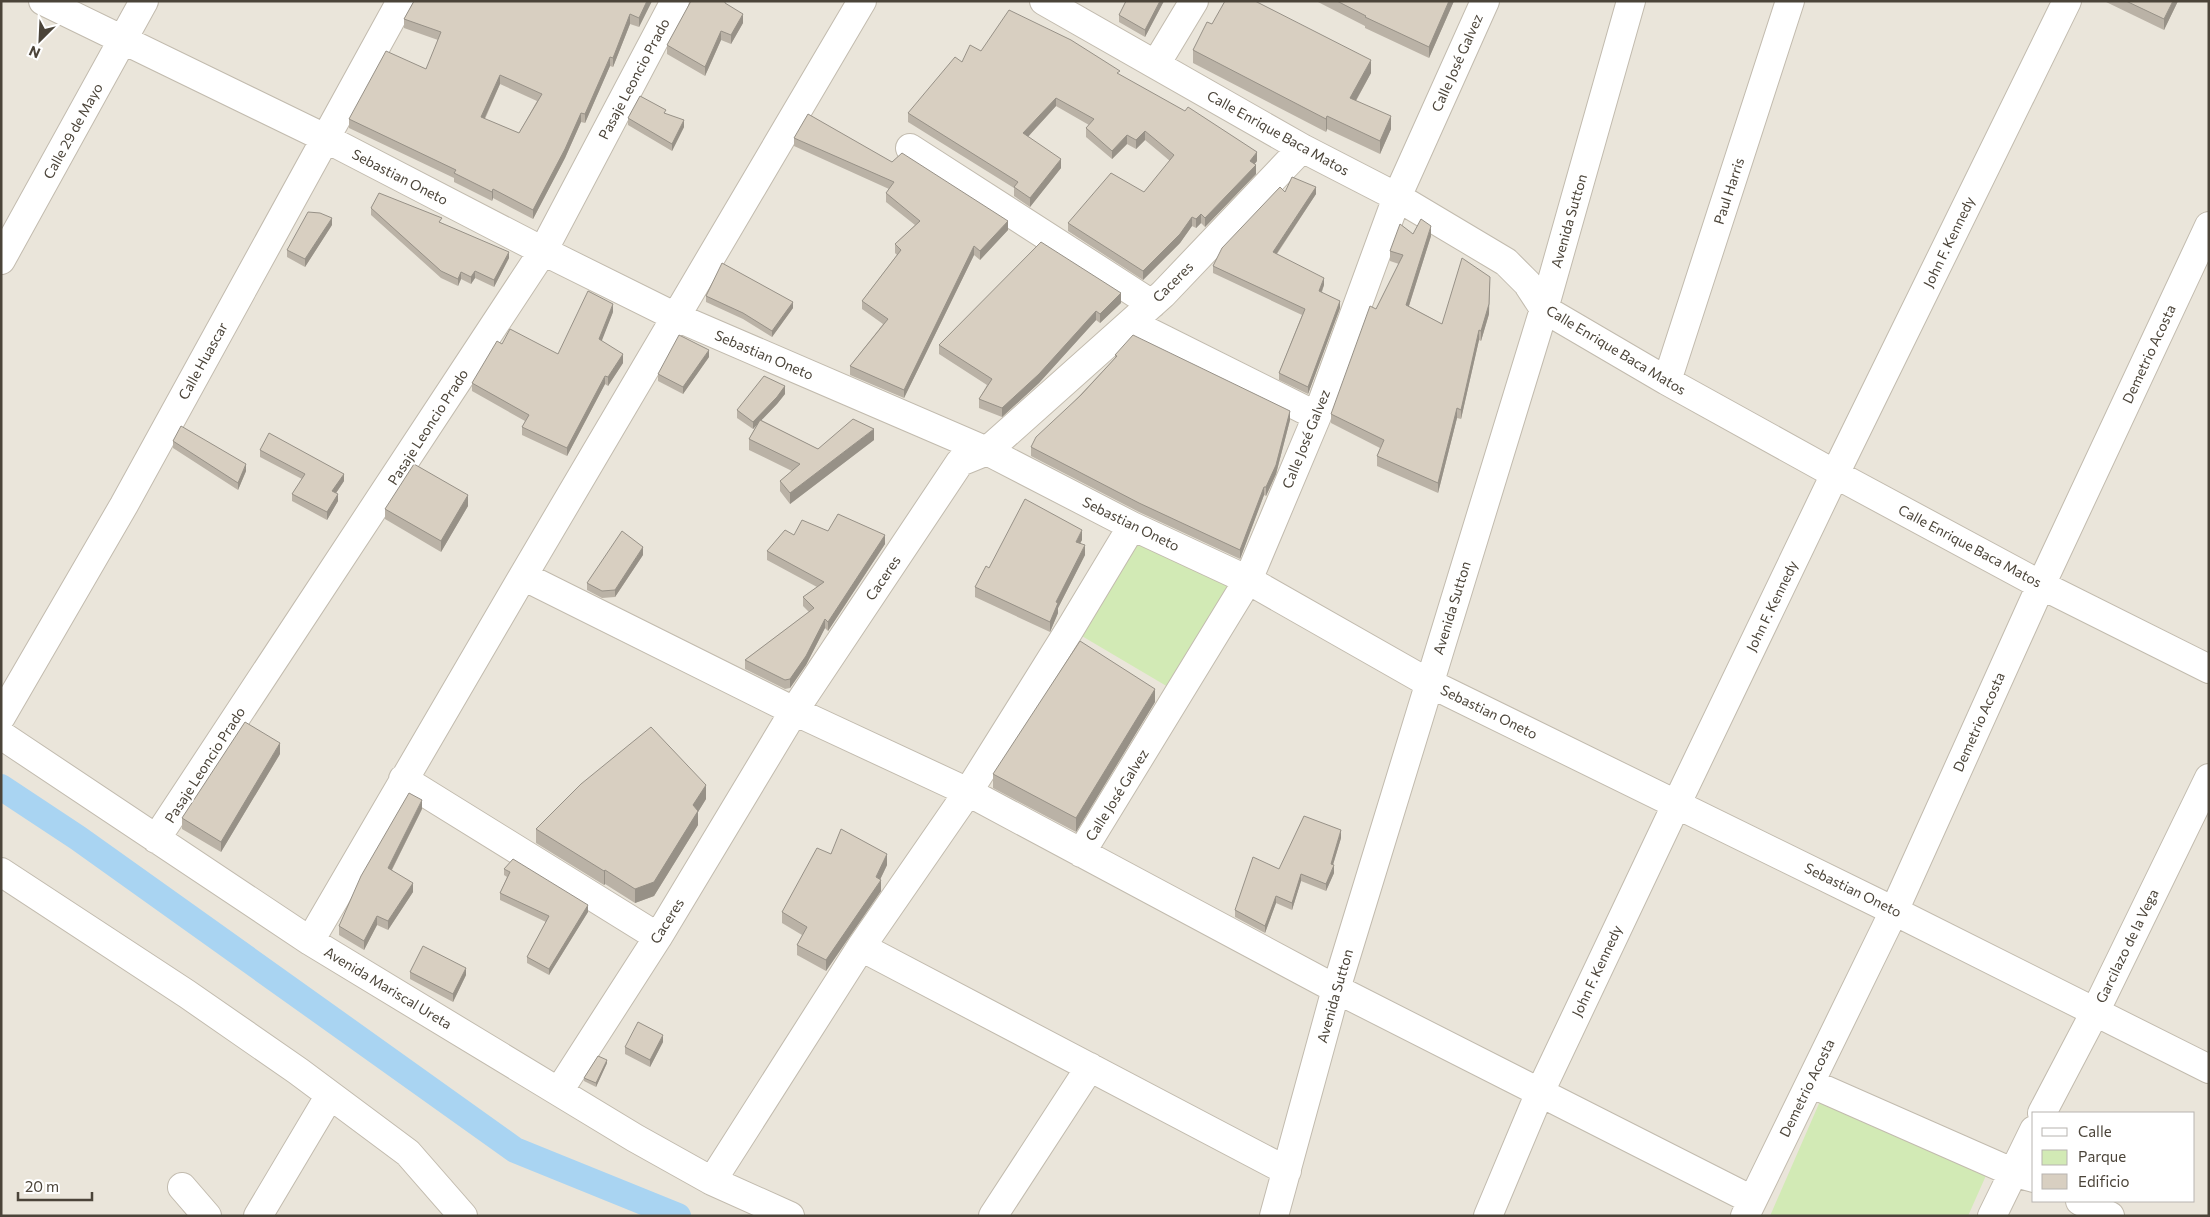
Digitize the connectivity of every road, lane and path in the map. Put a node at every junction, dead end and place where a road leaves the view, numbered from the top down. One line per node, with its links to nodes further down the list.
1 (43, 1): 12 (street, Sebastian Oneto)
2 (144, 1): 12 (street, Calle 29 de Mayo)
3 (401, 1): 14 (street, Calle Huascar)
4 (675, 1): 19 (street, Pasaje Leoncio Prado)
5 (862, 1): 23 (street)
6 (1044, 1): 13 (street, Calle Enrique Baca Matos)
7 (1194, 1): 13 (street)
8 (1485, 1): 17 (street, Calle José Galvez)
9 (1631, 1): 22 (street, Avenida Sutton)
10 (1790, 1): 25 (street, Paul Harris)
11 (2068, 1): 28 (street, John F. Kennedy)
12 (123, 40): 14 (street, Sebastian Oneto); 20 (street, Calle 29 de Mayo)
13 (1156, 64): 16 (street, Calle Enrique Baca Matos)
14 (324, 138): 19 (street, Sebastian Oneto); 36 (street, Calle Huascar)
15 (910, 148): 21 (street)
16 (1302, 148): 17 (street, Calle Enrique Baca Matos); 21 (street, Caceres)
17 (1397, 197): 22 (street, Calle Enrique Baca Matos); 26 (street, Calle José Galvez)
18 (2209, 226): 32 (street, Demetrio Acosta)
19 (543, 251): 23 (street, Sebastian Oneto); 42 (street, Pasaje Leoncio Prado)
20 (1, 260)
21 (1152, 304): 24 (street, Caceres)
22 (1544, 309): 25 (street, Calle Enrique Baca Matos); 34 (street, Avenida Sutton)
23 (676, 317): 27 (street, Sebastian Oneto); 30 (street)
24 (1132, 323): 26 (street); 27 (street, Caceres)
25 (1667, 381): 28 (street, Calle Enrique Baca Matos)
26 (1317, 416): 31 (street, Calle José Galvez)
27 (987, 451): 29 (street, Sebastian Oneto); 35 (street, Caceres)
28 (1835, 474): 32 (street, Calle Enrique Baca Matos); 41 (street, John F. Kennedy)
29 (1132, 526): 31 (street, Sebastian Oneto); 40 (street)
30 (522, 576): 35 (street); 39 (street)
31 (1248, 580): 34 (street, Sebastian Oneto); 43 (street, Calle José Galvez)
32 (2041, 585): 33 (street, Calle Enrique Baca Matos); 45 (street, Demetrio Acosta)
33 (2209, 670)
34 (1429, 683): 41 (street, Sebastian Oneto); 49 (street, Avenida Sutton)
35 (794, 711): 40 (street); 46 (street, Caceres)
36 (1, 717)
37 (1, 735): 42 (street, Avenida Mariscal Ureta)
38 (2209, 778): 50 (street, Garcilazo de la Vega)
39 (403, 779): 46 (street); 47 (street)
40 (968, 792): 43 (street); 48 (street)
41 (1677, 803): 45 (street, Sebastian Oneto); 55 (street, John F. Kennedy)
42 (156, 839): 47 (street, Avenida Mariscal Ureta)
43 (1081, 853): 49 (street)
44 (1, 872): 56 (street)
45 (1894, 910): 50 (street, Sebastian Oneto); 53 (street, Demetrio Acosta)
46 (658, 936): 54 (street, Caceres)
47 (310, 941): 54 (street, Avenida Mariscal Ureta)
48 (861, 948): 51 (street); 61 (street)
49 (1336, 989): 55 (street); 59 (street, Avenida Sutton)
50 (2094, 1012): 52 (street, Sebastian Oneto); 57 (street, Garcilazo de la Vega)
51 (1090, 1068): 59 (street); 69 (street)
52 (2209, 1069)
53 (1810, 1083): 60 (street); 64 (street, Demetrio Acosta)
54 (558, 1091): 61 (street, Avenida Mariscal Ureta)
55 (1540, 1092): 64 (street); 71 (street, John F. Kennedy)
56 (330, 1095): 65 (street); 67 (street)
57 (2043, 1112)
58 (2032, 1138): 60 (street)
59 (1287, 1171): 70 (street, Avenida Sutton)
60 (2023, 1175): 72 (street)
61 (712, 1181): 68 (street, Avenida Mariscal Ureta)
62 (182, 1187): 66 (street)
63 (2082, 1202): 73 (street)
64 (1749, 1208)
65 (262, 1214)
66 (207, 1216)
67 (463, 1216)
68 (790, 1216)
69 (993, 1216)
70 (1274, 1216)
71 (1488, 1216)
72 (1992, 1216)
73 (2110, 1216)

